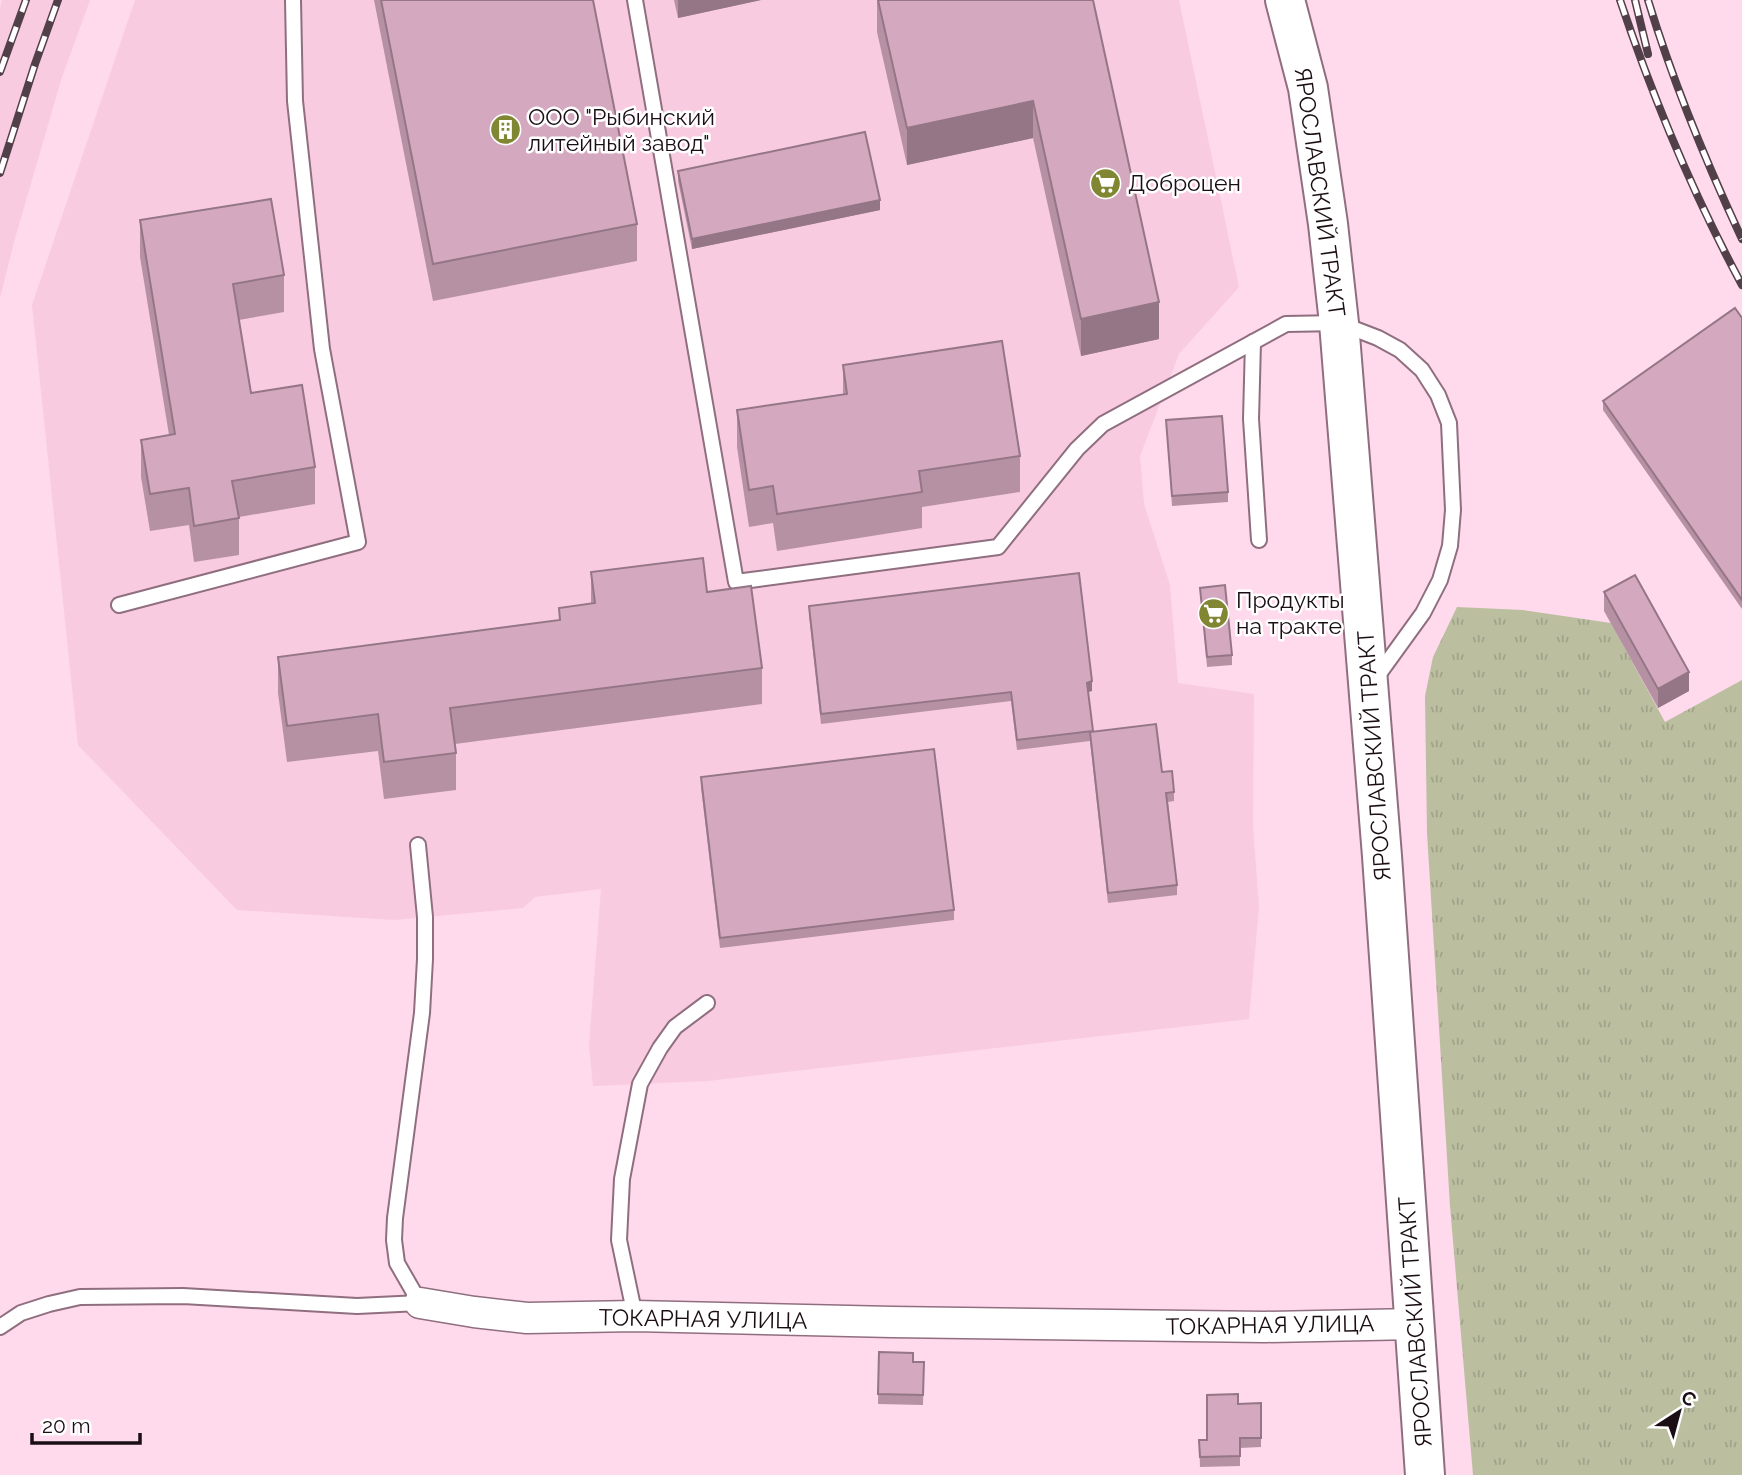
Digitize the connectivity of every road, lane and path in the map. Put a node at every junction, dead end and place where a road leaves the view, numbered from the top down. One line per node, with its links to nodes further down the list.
1 (293, 0): 7 (lane)
2 (635, 0): 5 (lane)
3 (1286, 0): 4 (street, ЯРОСЛАВСКИЙ ТРАКТ)
4 (1339, 323): 5 (lane); 8 (street, ЯРОСЛАВСКИЙ ТРАКТ); 8 (lane)
5 (1253, 342): 6 (lane)
6 (1259, 540)
7 (119, 605)
8 (1369, 688): 13 (street, ЯРОСЛАВСКИЙ ТРАКТ)
9 (418, 845): 11 (lane)
10 (707, 1003): 12 (lane)
11 (419, 1303): 12 (street, ТОКАРНАЯ УЛИЦА); 14 (lane, ТОКАРНАЯ УЛИЦА)
12 (635, 1316): 13 (street, ТОКАРНАЯ УЛИЦА)
13 (1415, 1324): 15 (street, ЯРОСЛАВСКИЙ ТРАКТ)
14 (0, 1327)
15 (1425, 1475)

